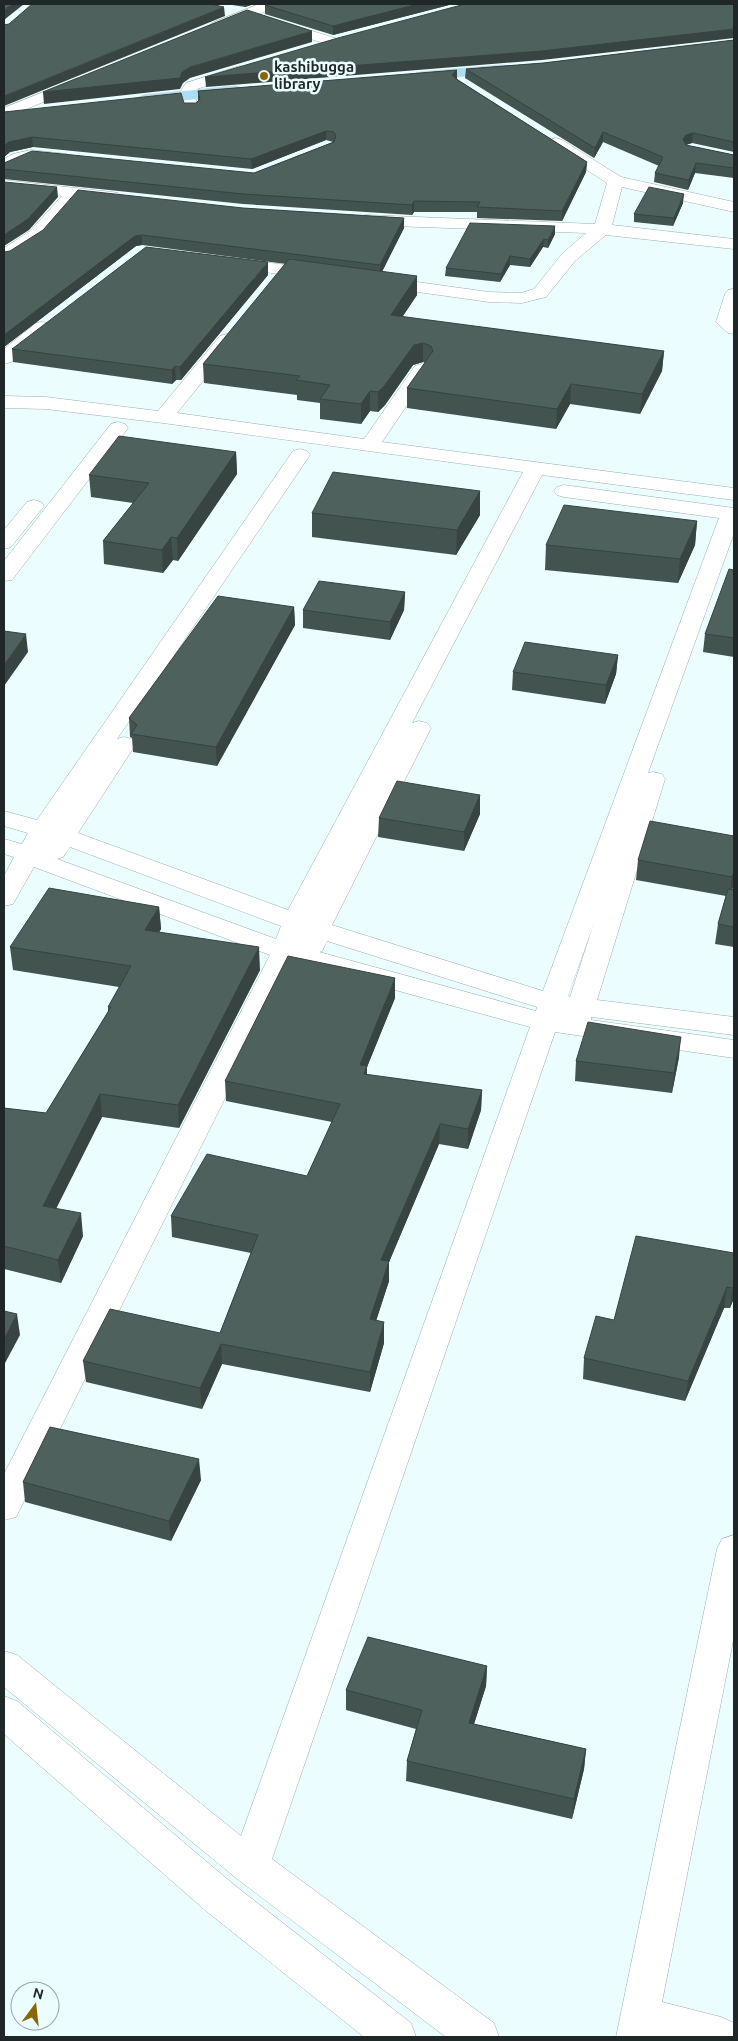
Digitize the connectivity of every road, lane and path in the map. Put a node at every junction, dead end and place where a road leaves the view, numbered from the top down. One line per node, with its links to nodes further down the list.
1 (271, 4): 3 (street)
2 (222, 9): 3 (street)
3 (247, 14): 4 (street); 5 (street)
4 (202, 32)
5 (306, 50)
6 (250, 67): 10 (street)
7 (94, 76): 13 (street)
8 (466, 87): 8 (main road)
9 (252, 96): 10 (main road)
10 (189, 102): 11 (main road)
11 (131, 107)
12 (52, 110): 13 (main road)
13 (4, 114)
14 (22, 123): 15 (main road)
15 (4, 124)
16 (543, 135): 19 (street)
17 (81, 159): 18 (street)
18 (4, 166)
19 (616, 181): 23 (street); 25 (street)
20 (4, 185): 21 (street)
21 (74, 192): 22 (street); 27 (street)
22 (124, 198)
23 (734, 207)
24 (345, 219): 25 (street)
25 (602, 229): 26 (street); 31 (street)
26 (734, 244)
27 (4, 256)
28 (218, 262): 29 (street)
29 (285, 270): 30 (street); 32 (street)
30 (334, 276)
31 (362, 279)
32 (273, 285)
33 (734, 294): 36 (street)
34 (59, 314): 37 (street)
35 (236, 329): 40 (street)
36 (734, 329)
37 (4, 358)
38 (422, 370): 42 (street)
39 (6, 402): 40 (street); 41 (street)
40 (163, 417): 42 (street)
41 (109, 427): 43 (street); 47 (street); 48 (street)
42 (369, 446): 44 (street)
43 (310, 456): 44 (street); 50 (street)
44 (540, 478): 45 (street); 54 (street)
45 (733, 507): 56 (street)
46 (734, 541): 56 (street)
47 (4, 543)
48 (4, 575)
49 (4, 818): 50 (street)
50 (52, 833): 52 (street); 54 (street)
51 (4, 846): 52 (street)
52 (38, 859): 53 (street); 55 (street)
53 (4, 898)
54 (306, 926): 55 (street); 56 (street)
55 (297, 955): 56 (street); 59 (street)
56 (563, 1014): 57 (street); 58 (street); 63 (street)
57 (734, 1026)
58 (734, 1049)
59 (4, 1507)
60 (734, 1549): 64 (street)
61 (4, 1666): 63 (street)
62 (4, 1712): 65 (street)
63 (250, 1866): 66 (street)
64 (637, 2027): 67 (street)
65 (396, 2037)
66 (479, 2037)
67 (721, 2037)

